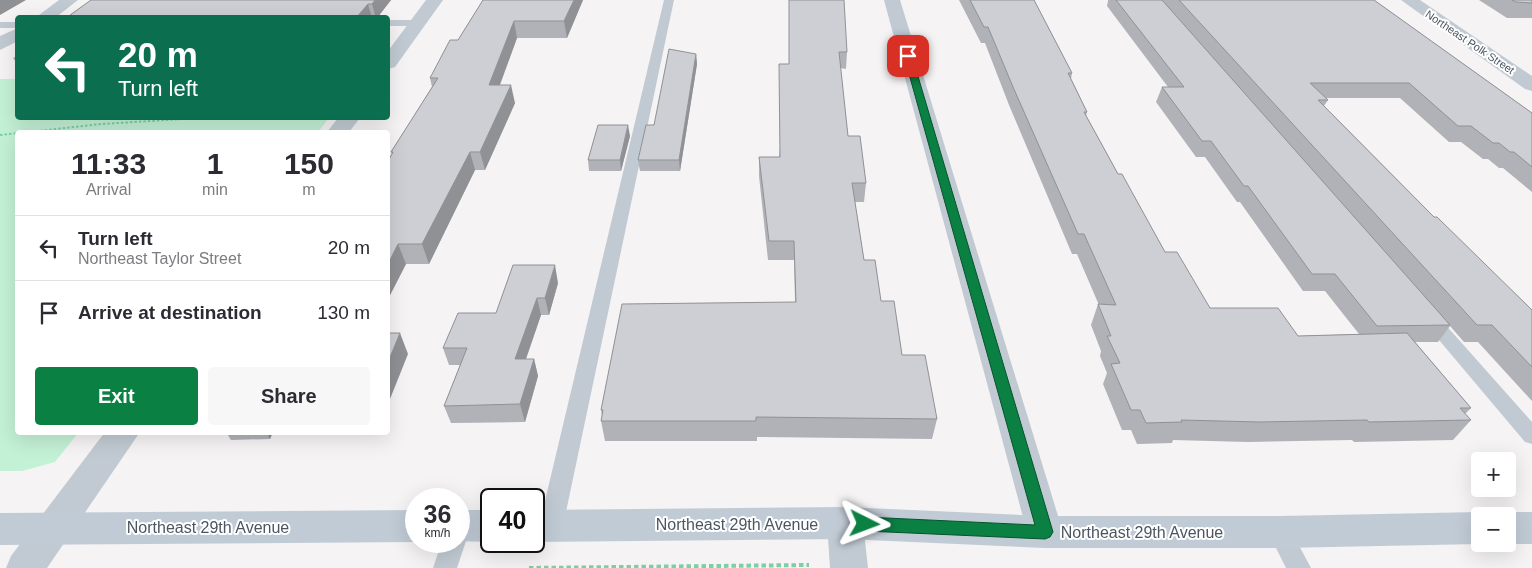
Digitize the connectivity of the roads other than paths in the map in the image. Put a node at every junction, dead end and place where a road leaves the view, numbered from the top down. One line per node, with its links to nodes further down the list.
1 (70, 0): 6 (street)
2 (435, 0): 8 (street)
3 (669, 0): 20 (lane)
4 (892, 0): 29 (street)
5 (1409, 0): 14 (street, Northeast Polk Street)
6 (48, 15)
7 (390, 23): 8 (lane)
8 (416, 23): 13 (street)
9 (0, 25): 10 (lane)
10 (15, 25)
11 (15, 35): 12 (street)
12 (0, 44)
13 (390, 60)
14 (1532, 85)
15 (347, 120): 16 (street)
16 (340, 130)
17 (1421, 308): 19 (lane)
18 (122, 435): 28 (street)
19 (1532, 436)
20 (545, 514)
21 (845, 523): 23 (street, Northeast 29th Avenue); 29 (street, Northeast 29th Avenue); 34 (street)
22 (405, 526): 28 (street, Northeast 29th Avenue)
23 (545, 526)
24 (1471, 528): 30 (street, Northeast 29th Avenue)
25 (1516, 528): 26 (street)
26 (1532, 528)
27 (0, 529): 28 (street, Northeast 29th Avenue)
28 (54, 529): 32 (street)
29 (1045, 532): 30 (street, Northeast 29th Avenue)
30 (1280, 532): 35 (lane)
31 (453, 553): 33 (lane)
32 (26, 568)
33 (446, 568)
34 (849, 568)
35 (1299, 568)

